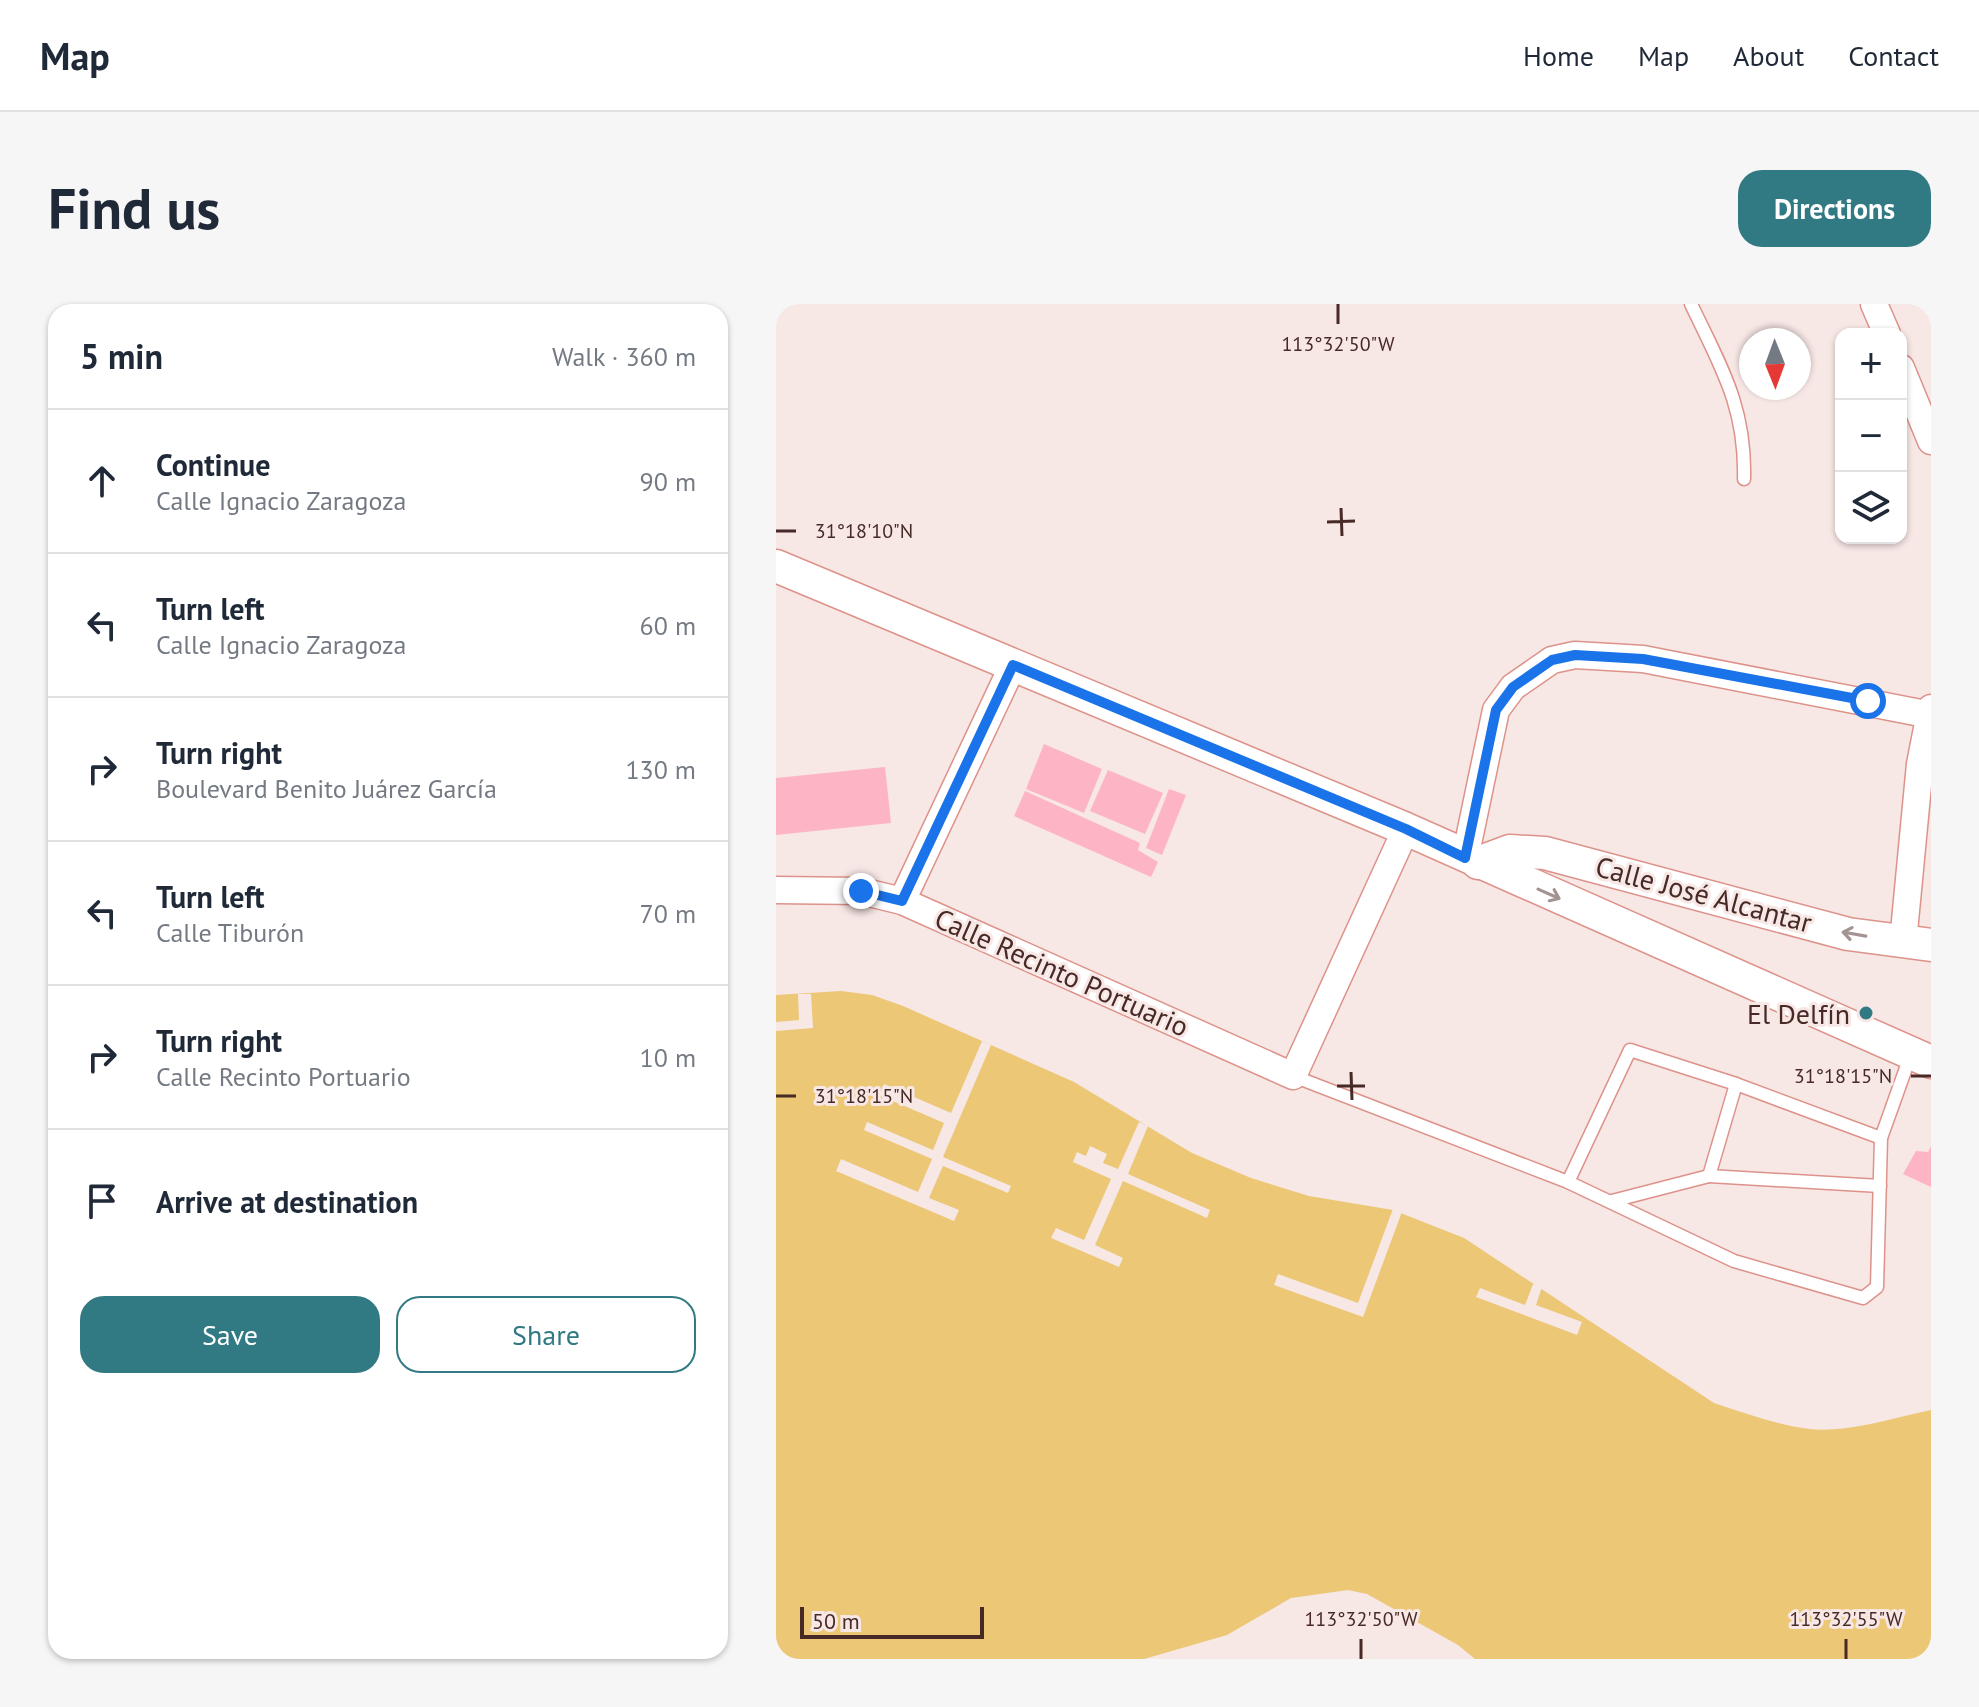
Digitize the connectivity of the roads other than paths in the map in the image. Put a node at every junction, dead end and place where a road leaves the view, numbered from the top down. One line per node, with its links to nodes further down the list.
1 (1691, 304): 6 (lane)
2 (1874, 304): 3 (street)
3 (1884, 328)
4 (1907, 383): 5 (street)
5 (1931, 441)
6 (1744, 479)
7 (776, 566): 8 (street)
8 (1013, 665): 10 (street); 13 (street)
9 (1930, 713): 11 (street); 14 (street)
10 (1406, 829): 11 (street); 16 (street)
11 (1472, 860): 14 (street, Calle José Alcantar, one-way to 11); 15 (street, one-way to 15)
12 (776, 890): 13 (street, Calle Recinto Portuario)
13 (902, 901): 16 (street, Calle Recinto Portuario)
14 (1917, 943)
15 (1921, 1057): 18 (lane)
16 (1293, 1076): 20 (lane)
17 (1736, 1084): 18 (lane); 19 (lane); 20 (lane)
18 (1881, 1138): 21 (lane)
19 (1709, 1176): 21 (lane); 22 (lane)
20 (1568, 1182): 22 (lane)
21 (1880, 1186): 22 (lane)
22 (1612, 1201)

